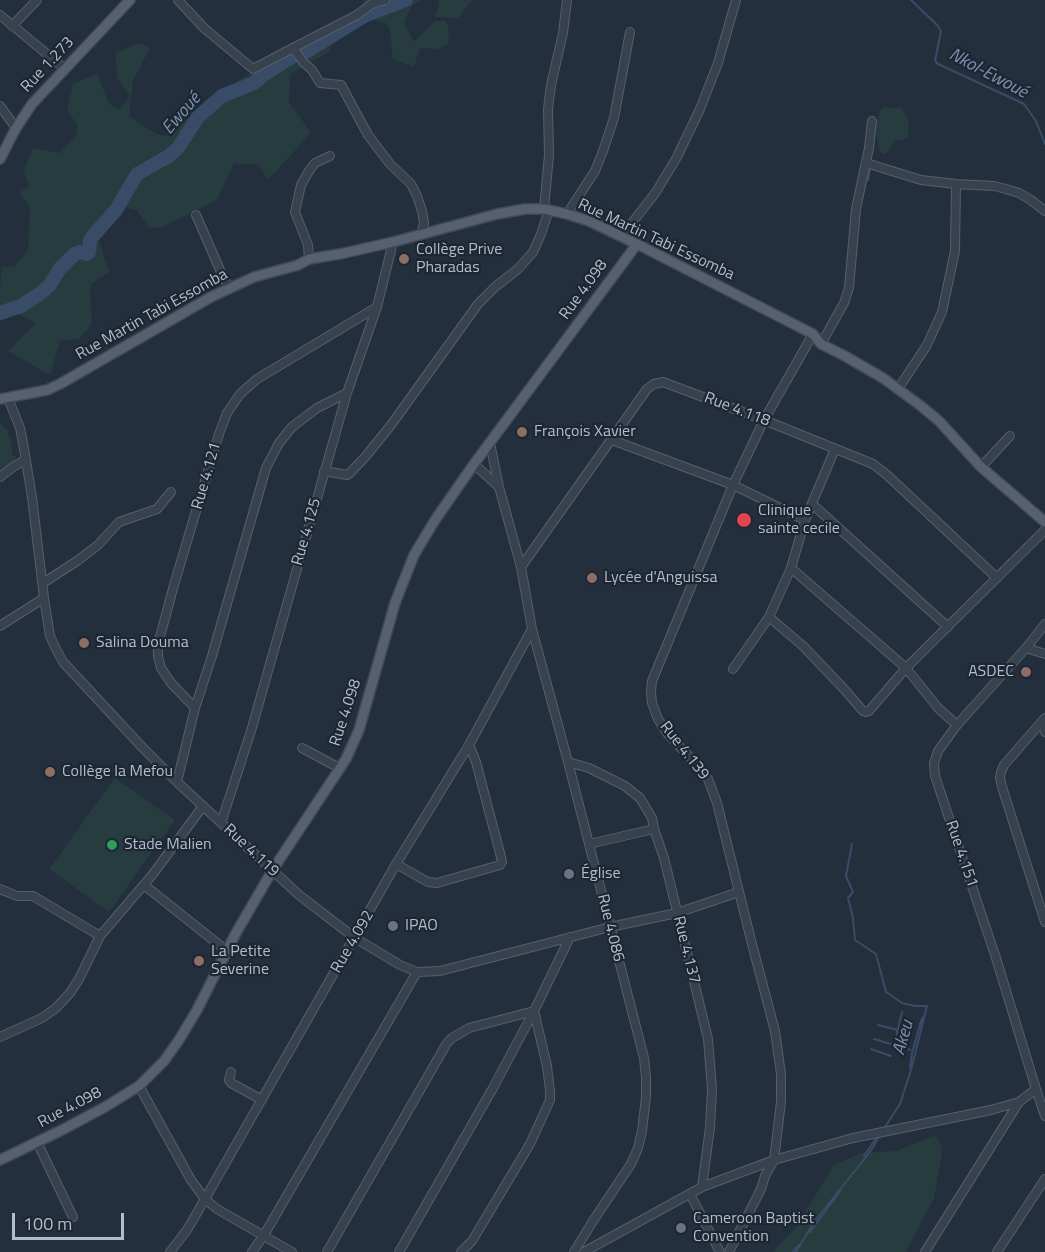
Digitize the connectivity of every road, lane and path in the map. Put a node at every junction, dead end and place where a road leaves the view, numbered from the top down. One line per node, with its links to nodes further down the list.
1 (37, 0): 8 (street)
2 (130, 0): 11 (main road, Rue 1.273)
3 (178, 0): 10 (street)
4 (385, 0): 10 (street)
5 (567, 0): 19 (street)
6 (736, 0): 24 (street)
7 (0, 15): 8 (street)
8 (12, 26): 11 (street)
9 (630, 32): 21 (street)
10 (294, 49): 23 (street)
11 (65, 69): 14 (main road, Rue 1.273)
12 (0, 106): 14 (street)
13 (872, 121): 17 (street)
14 (16, 128): 16 (main road, Rue 1.273)
15 (330, 156): 27 (street)
16 (0, 159)
17 (866, 163): 18 (street); 31 (street)
18 (956, 184): 20 (street); 32 (street)
19 (546, 209): 21 (main road, Rue Martin Tabi Essomba); 23 (main road, Rue Martin Tabi Essomba); 43 (street)
20 (1045, 211)
21 (567, 214): 24 (main road, Rue Martin Tabi Essomba)
22 (196, 215): 28 (street)
23 (422, 233): 25 (main road, Rue Martin Tabi Essomba)
24 (621, 237): 26 (main road, Rue Martin Tabi Essomba)
25 (393, 242): 27 (main road, Rue Martin Tabi Essomba); 29 (street, Rue 4.125)
26 (637, 244): 30 (main road, Rue Martin Tabi Essomba); 38 (main road, Rue 4.098)
27 (309, 259): 28 (main road, Rue Martin Tabi Essomba)
28 (232, 287): 34 (main road, Rue Martin Tabi Essomba)
29 (377, 308): 33 (street, Rue 4.125); 66 (street, Rue 4.121)
30 (813, 334): 31 (main road, Rue Martin Tabi Essomba); 35 (street, Rue 4.139)
31 (821, 344): 32 (main road, Rue Martin Tabi Essomba)
32 (898, 389): 42 (main road, Rue Martin Tabi Essomba)
33 (347, 393): 43 (street, Rue 4.125); 66 (street)
34 (4, 399): 40 (street, Rue 4.119)
35 (764, 420): 37 (street, Rue 4.118); 39 (street, Rue 4.118); 45 (street, Rue 4.139)
36 (1010, 436): 42 (street)
37 (612, 440): 45 (street); 52 (street, Rue 4.118)
38 (490, 443): 41 (main road, Rue 4.098); 46 (street, Rue 4.086)
39 (835, 449): 48 (street); 54 (street, Rue 4.118)
40 (25, 460): 44 (street); 55 (street, Rue 4.119)
41 (474, 464): 46 (street); 73 (main road, Rue 4.098)
42 (981, 467): 50 (main road, Rue Martin Tabi Essomba)
43 (324, 471): 76 (street, Rue 4.125)
44 (0, 477)
45 (733, 485): 49 (street); 83 (street, Rue 4.139)
46 (499, 487): 52 (street, Rue 4.086)
47 (171, 492): 55 (street)
48 (812, 504): 49 (street); 60 (street)
49 (805, 520): 53 (street)
50 (1045, 522)
51 (1045, 530): 54 (street)
52 (521, 567): 61 (street, Rue 4.086)
53 (791, 568): 57 (street); 64 (street)
54 (997, 578): 60 (street)
55 (43, 583): 56 (street, Rue 4.119)
56 (44, 598): 59 (street); 74 (street, Rue 4.119)
57 (768, 617): 64 (street); 65 (street)
58 (1045, 624): 62 (street, Rue 4.151)
59 (0, 626)
60 (948, 627): 64 (street)
61 (532, 629): 70 (street, Rue 4.092); 72 (street, Rue 4.086)
62 (1026, 648): 63 (street); 68 (street, Rue 4.151)
63 (1045, 654)
64 (906, 668): 68 (street)
65 (733, 669)
66 (195, 708): 74 (street)
67 (1043, 721): 69 (street); 85 (street)
68 (957, 725): 96 (street, Rue 4.151)
69 (1045, 732)
70 (469, 745): 79 (street, Rue 4.092); 79 (street)
71 (302, 748): 73 (street)
72 (568, 762): 77 (street, Rue 4.137); 78 (street, Rue 4.086)
73 (341, 769): 80 (main road, Rue 4.098)
74 (177, 782): 75 (street, Rue 4.119)
75 (203, 806): 76 (street, Rue 4.119); 81 (street)
76 (222, 823): 80 (street, Rue 4.119)
77 (654, 829): 78 (street); 84 (street, Rue 4.137)
78 (589, 844): 86 (street, Rue 4.086)
79 (396, 864): 89 (street, Rue 4.092)
80 (272, 871): 89 (street, Rue 4.119); 90 (main road, Rue 4.098)
81 (144, 885): 87 (street); 90 (street)
82 (0, 889): 87 (street)
83 (739, 892): 84 (street); 102 (street, Rue 4.139)
84 (677, 913): 86 (street); 104 (street, Rue 4.137)
85 (1045, 922)
86 (610, 927): 88 (street); 115 (street, Rue 4.086)
87 (100, 936): 93 (street)
88 (570, 937): 91 (street); 92 (street)
89 (355, 938): 91 (street, Rue 4.119); 97 (street, Rue 4.092)
90 (227, 951): 95 (main road, Rue 4.098)
91 (417, 972): 108 (street)
92 (534, 1011): 112 (street); 113 (street); 114 (street)
93 (0, 1037)
94 (231, 1072): 97 (street)
95 (139, 1086): 100 (main road, Rue 4.098); 106 (street)
96 (1036, 1089): 98 (street); 99 (street, Rue 4.151)
97 (262, 1100): 106 (street, Rue 4.092)
98 (1019, 1102): 102 (street); 119 (street)
99 (1045, 1116)
100 (37, 1142): 101 (main road, Rue 4.098); 107 (street)
101 (0, 1160)
102 (774, 1160): 104 (street); 118 (street, Rue 4.139)
103 (1045, 1179): 120 (street)
104 (702, 1187): 105 (street)
105 (690, 1194): 116 (street); 117 (street)
106 (205, 1199): 108 (street); 109 (street, Rue 4.092)
107 (74, 1217)
108 (264, 1235): 110 (street); 111 (street)
109 (170, 1252)
110 (252, 1252)
111 (292, 1252)
112 (327, 1252)
113 (399, 1252)
114 (461, 1252)
115 (574, 1252)
116 (584, 1252)
117 (720, 1252)
118 (729, 1252)
119 (925, 1252)
120 (997, 1252)

